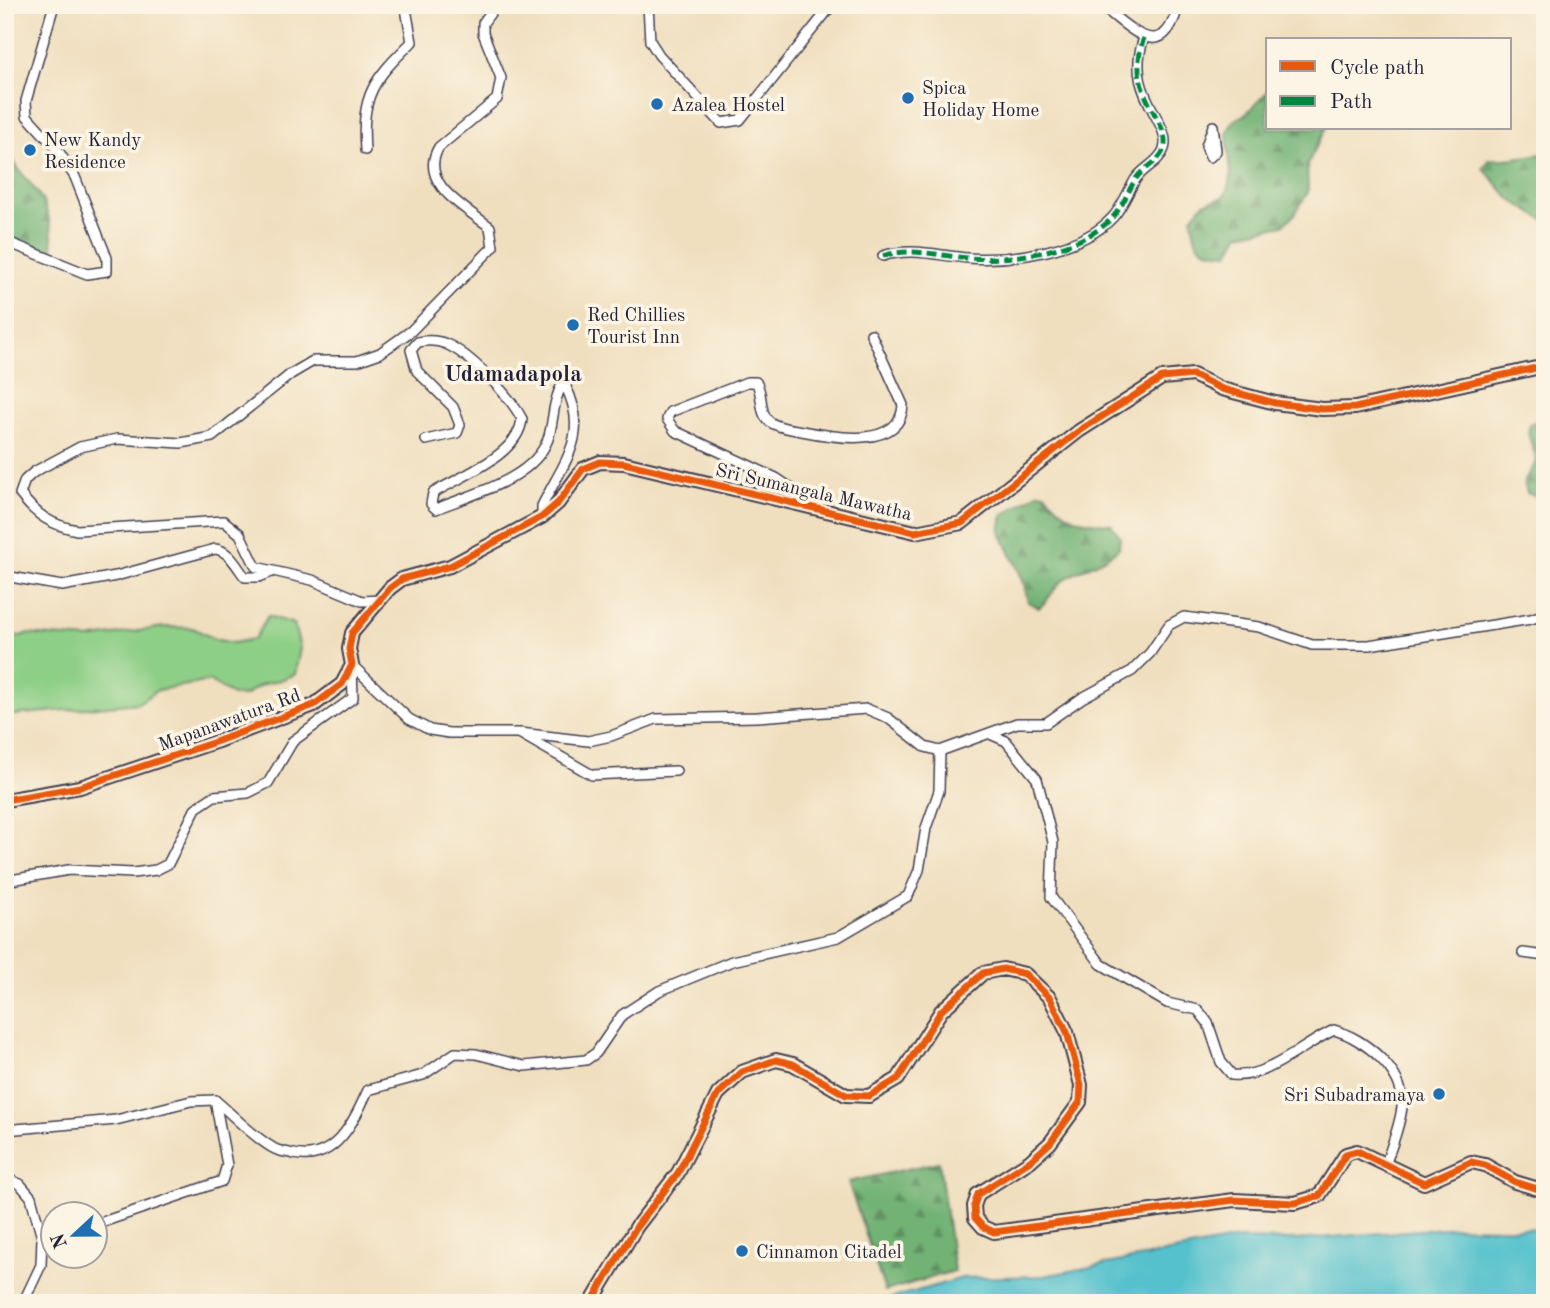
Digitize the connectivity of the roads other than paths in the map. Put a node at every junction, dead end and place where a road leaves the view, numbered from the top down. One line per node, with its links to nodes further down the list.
1 (54, 5): 11 (street)
2 (408, 5): 10 (street)
3 (496, 5): 18 (street)
4 (648, 5): 5 (street)
5 (832, 5)
6 (1100, 5): 8 (street)
7 (1180, 5): 8 (street)
8 (1144, 38): 12 (street)
9 (1206, 146): 9 (street)
10 (365, 150)
11 (5, 241)
12 (883, 256)
13 (871, 334): 16 (street)
14 (1545, 366): 16 (street, Sri Sumangala Mawatha)
15 (426, 440): 17 (street)
16 (825, 511): 17 (street, Sri Sumangala Mawatha)
17 (542, 517): 20 (street, Sri Sumangala Mawatha)
18 (272, 572): 19 (street); 20 (street)
19 (5, 576)
20 (383, 600): 22 (street)
21 (1545, 614): 24 (street)
22 (352, 665): 23 (street); 27 (street, Mapanawatura Rd); 28 (street)
23 (520, 733): 25 (street); 26 (street)
24 (990, 734): 25 (street); 33 (street)
25 (940, 751): 31 (street)
26 (676, 771)
27 (5, 800)
28 (5, 881)
29 (1523, 953): 30 (street)
30 (1545, 957)
31 (215, 1100): 32 (street); 36 (street)
32 (5, 1130)
33 (1385, 1166): 35 (street); 40 (street)
34 (5, 1178): 37 (street)
35 (1545, 1191)
36 (108, 1220)
37 (38, 1223)
38 (39, 1270): 39 (street)
39 (23, 1303)
40 (591, 1303)

